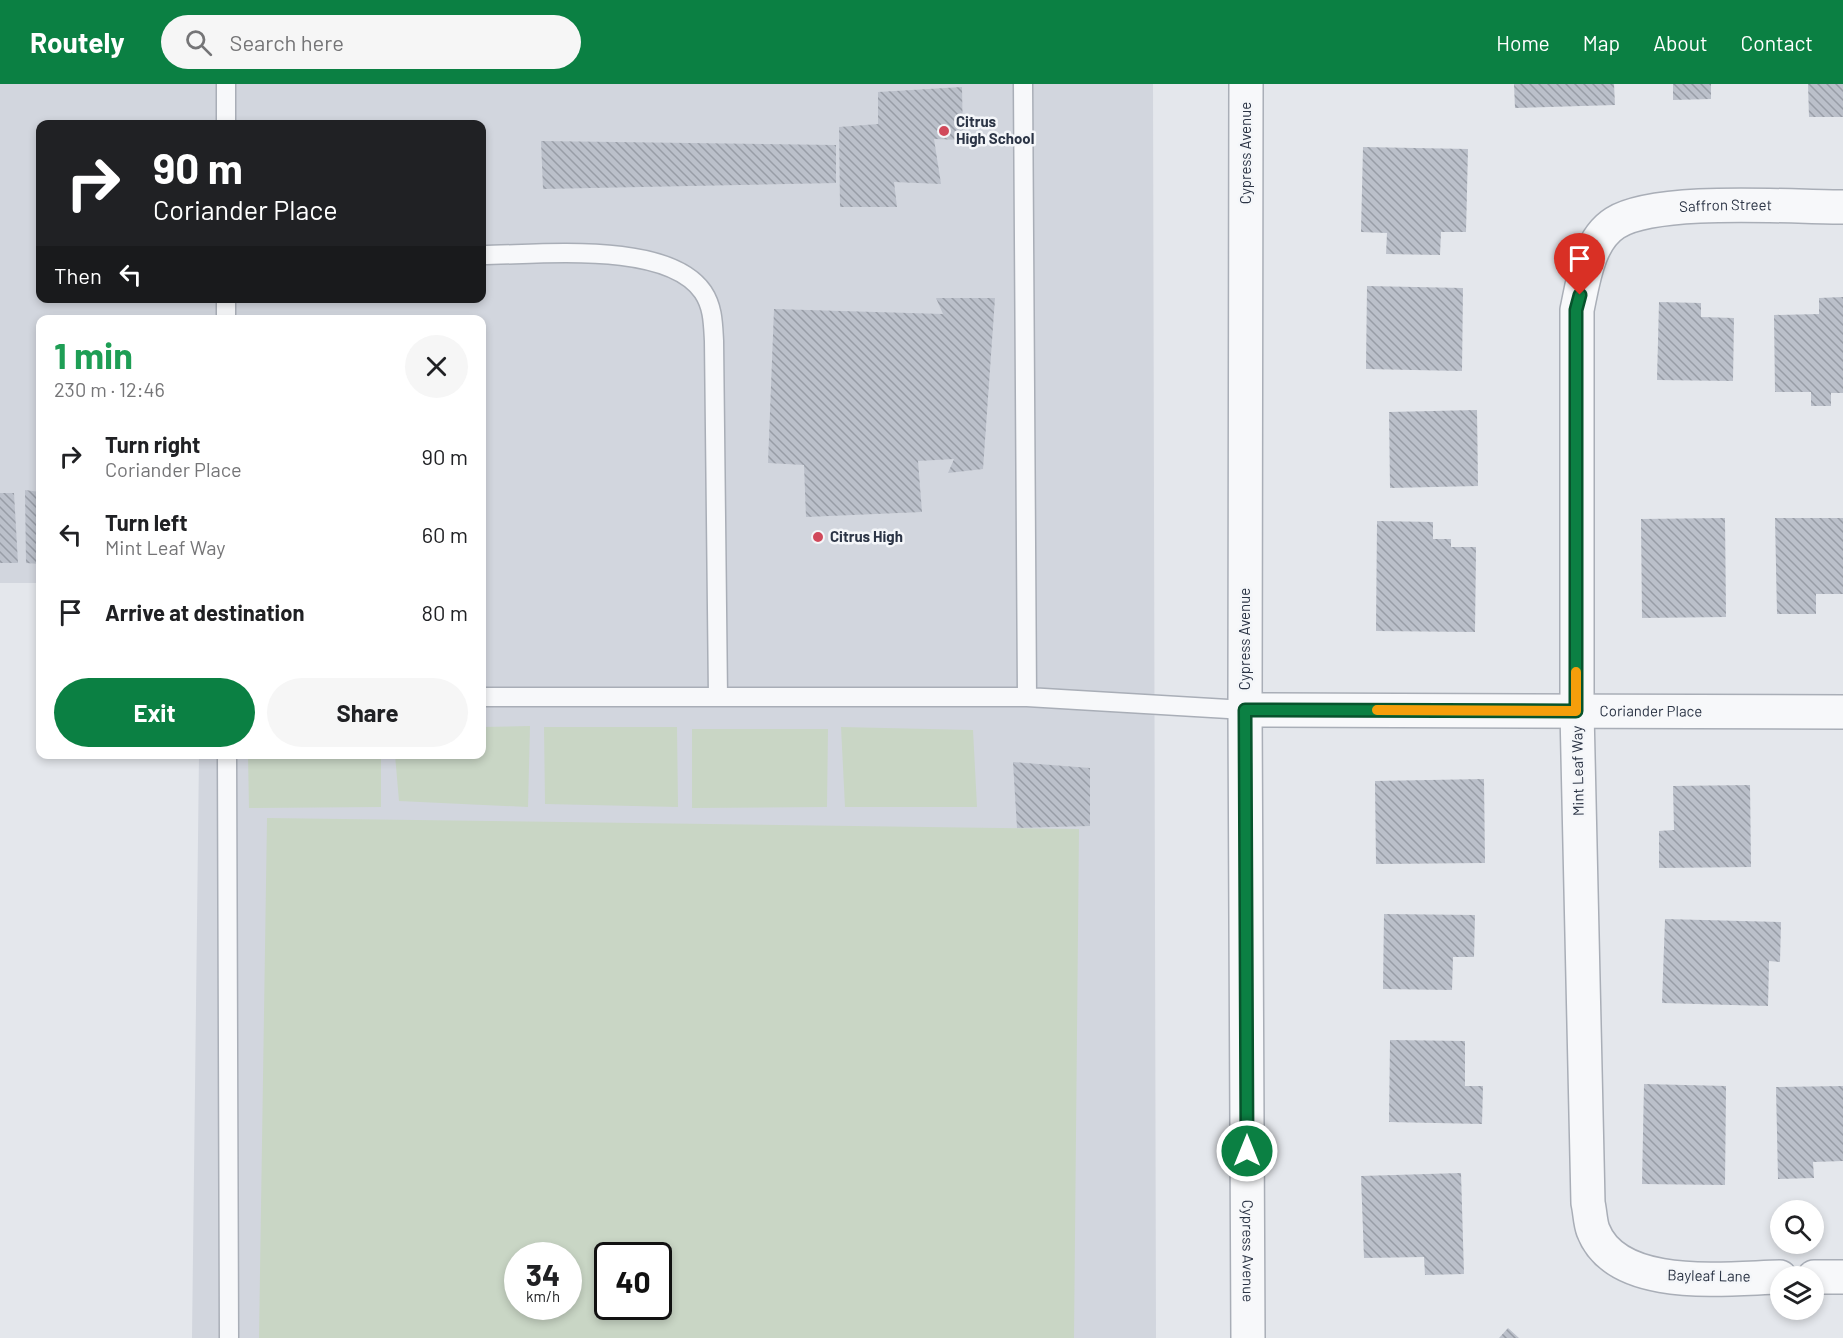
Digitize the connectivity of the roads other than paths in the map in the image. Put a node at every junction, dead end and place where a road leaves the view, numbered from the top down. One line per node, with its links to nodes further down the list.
1 (226, 84): 4 (lane)
2 (1023, 84): 10 (lane)
3 (1246, 84): 11 (street, Cypress Avenue)
4 (226, 120)
5 (1843, 207): 6 (street, Saffron Street)
6 (1613, 224): 12 (street, Mint Leaf Way)
7 (486, 255): 9 (lane)
8 (486, 697): 9 (lane)
9 (718, 697): 10 (lane)
10 (1027, 697): 11 (lane)
11 (1245, 710): 12 (street, Coriander Place); 20 (street, Cypress Avenue)
12 (1576, 711): 13 (street, Coriander Place); 15 (street, Mint Leaf Way)
13 (1843, 712)
14 (227, 759): 19 (lane)
15 (1608, 1251): 16 (street, Bayleaf Lane)
16 (1770, 1277)
17 (1824, 1277): 18 (street)
18 (1843, 1277)
19 (229, 1338)
20 (1248, 1338)

